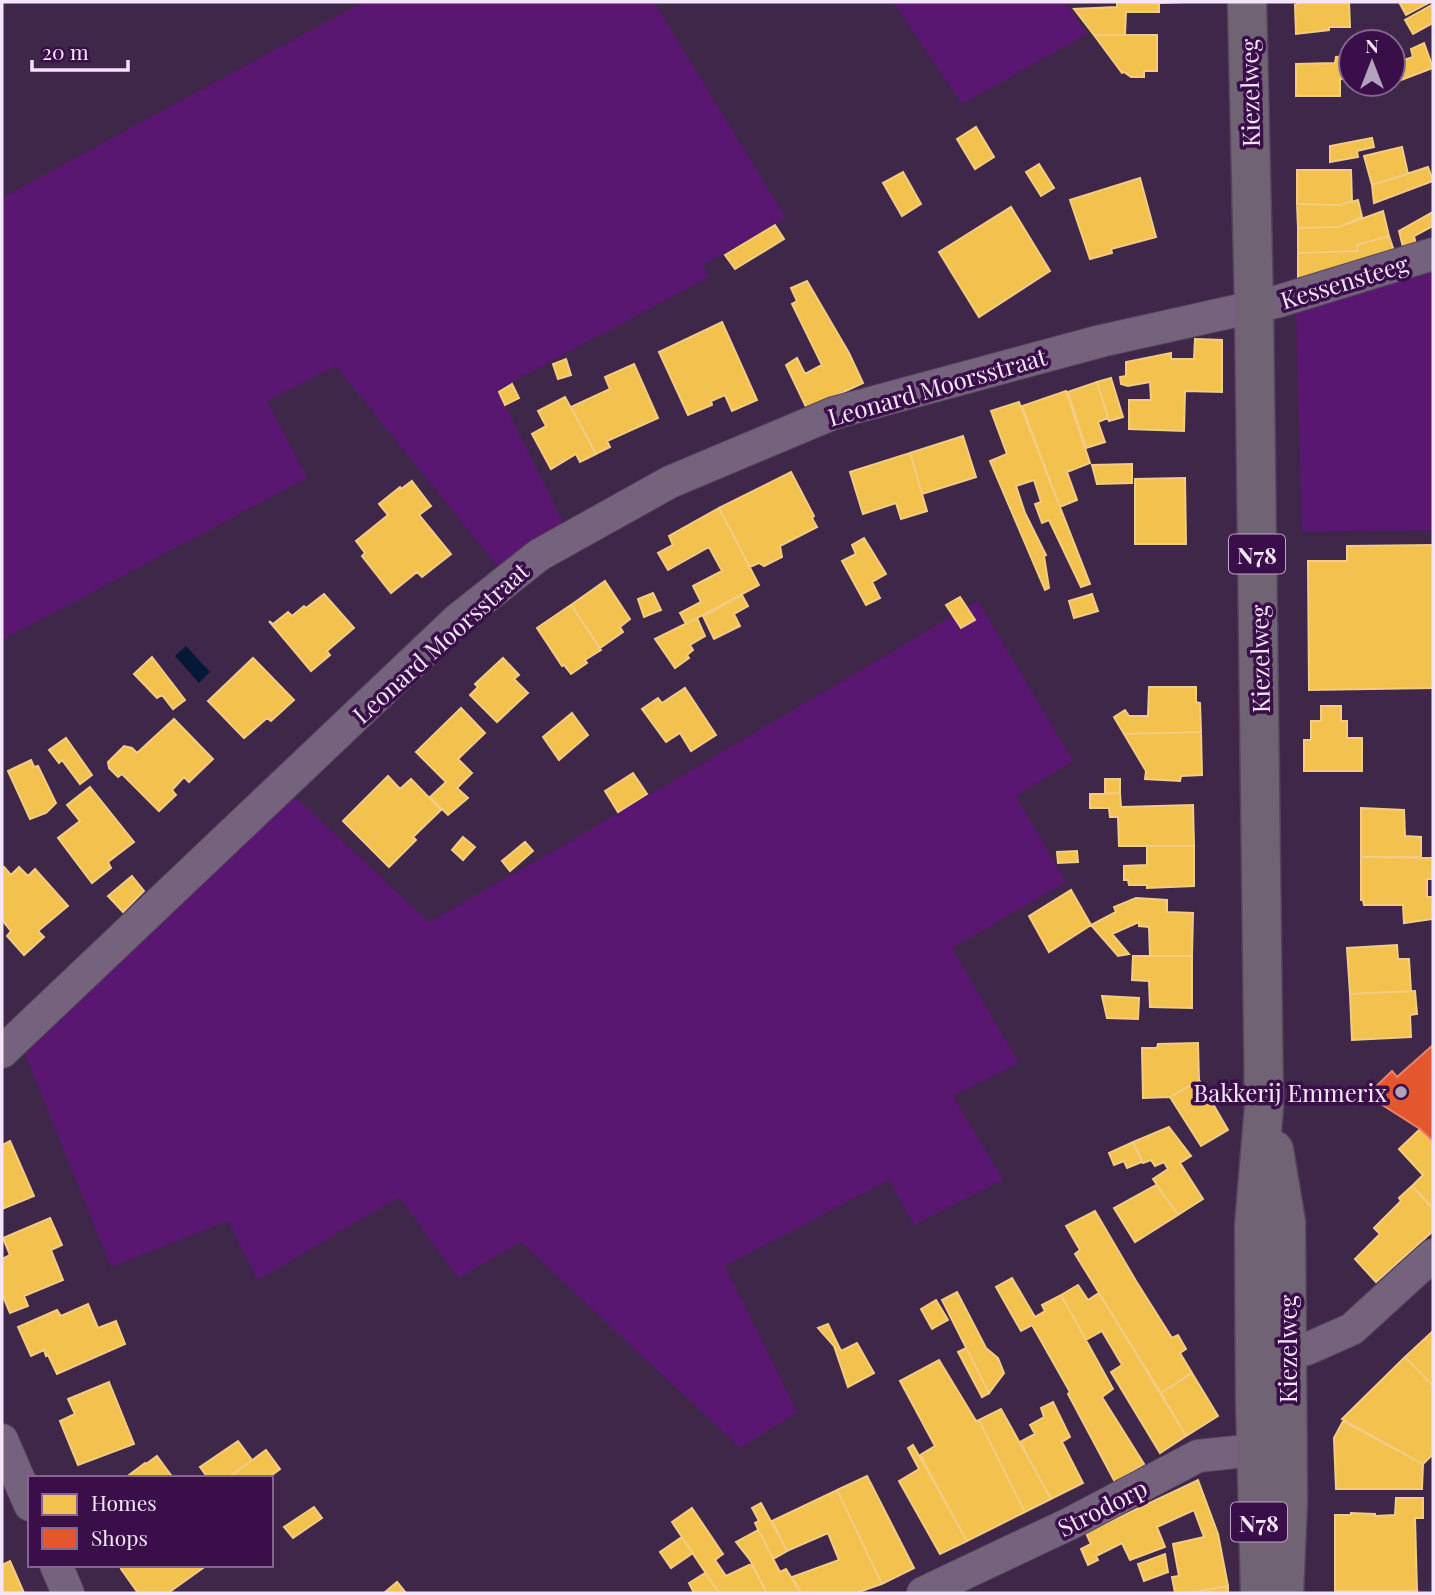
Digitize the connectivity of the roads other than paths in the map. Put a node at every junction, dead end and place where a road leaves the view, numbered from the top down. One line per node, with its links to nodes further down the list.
1 (1247, 2): 3 (main road, Kiezelweg / N78)
2 (1433, 254): 3 (street, Kessensteeg)
3 (1254, 307): 4 (street, Leonard Moorsstraat); 6 (main road, Kiezelweg / N78)
4 (2, 1052)
5 (1433, 1255): 6 (street)
6 (1270, 1352): 8 (main road, Kiezelweg / N78)
7 (2, 1440): 9 (street)
8 (1272, 1451): 12 (street, Strodorp); 13 (main road, Kiezelweg / N78); 14 (main road, Kiezelweg / N78)
9 (28, 1500)
10 (56, 1567): 11 (street)
11 (68, 1593)
12 (923, 1593)
13 (1261, 1593)
14 (1284, 1593)

